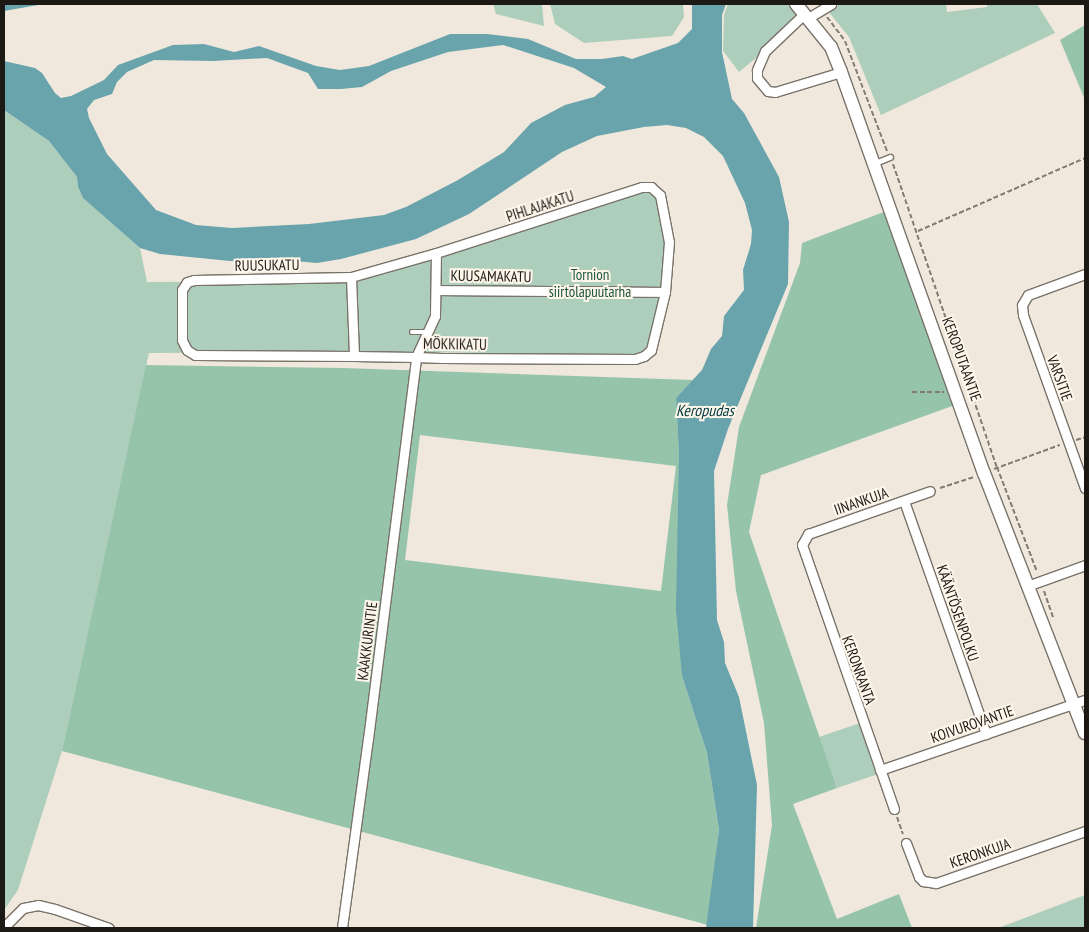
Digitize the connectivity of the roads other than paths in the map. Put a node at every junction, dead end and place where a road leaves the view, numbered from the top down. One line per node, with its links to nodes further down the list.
1 (831, 4): 2 (street)
2 (803, 12): 3 (street, KEROPUTAANTIE); 3 (street)
3 (840, 72): 5 (street, KEROPUTAANTIE)
4 (890, 157): 5 (lane)
5 (871, 164): 21 (street, KEROPUTAANTIE)
6 (436, 254): 8 (street); 9 (street); 10 (street, PIHLAJAKATU)
7 (1085, 274): 16 (street, VARSITIE)
8 (351, 278): 13 (street, RUUSUKATU); 14 (street)
9 (437, 290): 10 (street, KUUSAMAKATU); 12 (street)
10 (665, 292): 15 (street, MÖKKIKATU)
11 (412, 332): 12 (lane)
12 (430, 332): 15 (street)
13 (195, 356): 14 (street, MÖKKIKATU)
14 (354, 356): 15 (street, MÖKKIKATU)
15 (416, 357): 31 (street, KAAKKURINTIE)
16 (1085, 488)
17 (930, 491): 18 (street, IINANKUJA)
18 (904, 500): 19 (street, IINANKUJA); 24 (street, KÄÄNTÖSENPOLKU)
19 (803, 540): 25 (street, KERONRANTA)
20 (1085, 565): 21 (street)
21 (1027, 586): 22 (street, KEROPUTAANTIE)
22 (1079, 702): 23 (street, KEROPUTAANTIE); 24 (street, KOIVUROVANTIE)
23 (1085, 733)
24 (986, 734): 25 (street, KOIVUROVANTIE)
25 (880, 770): 26 (street, KERONRANTA)
26 (894, 809)
27 (1085, 831): 28 (street, KERONKUJA)
28 (906, 843)
29 (4, 927): 30 (street)
30 (109, 928)
31 (342, 928)

